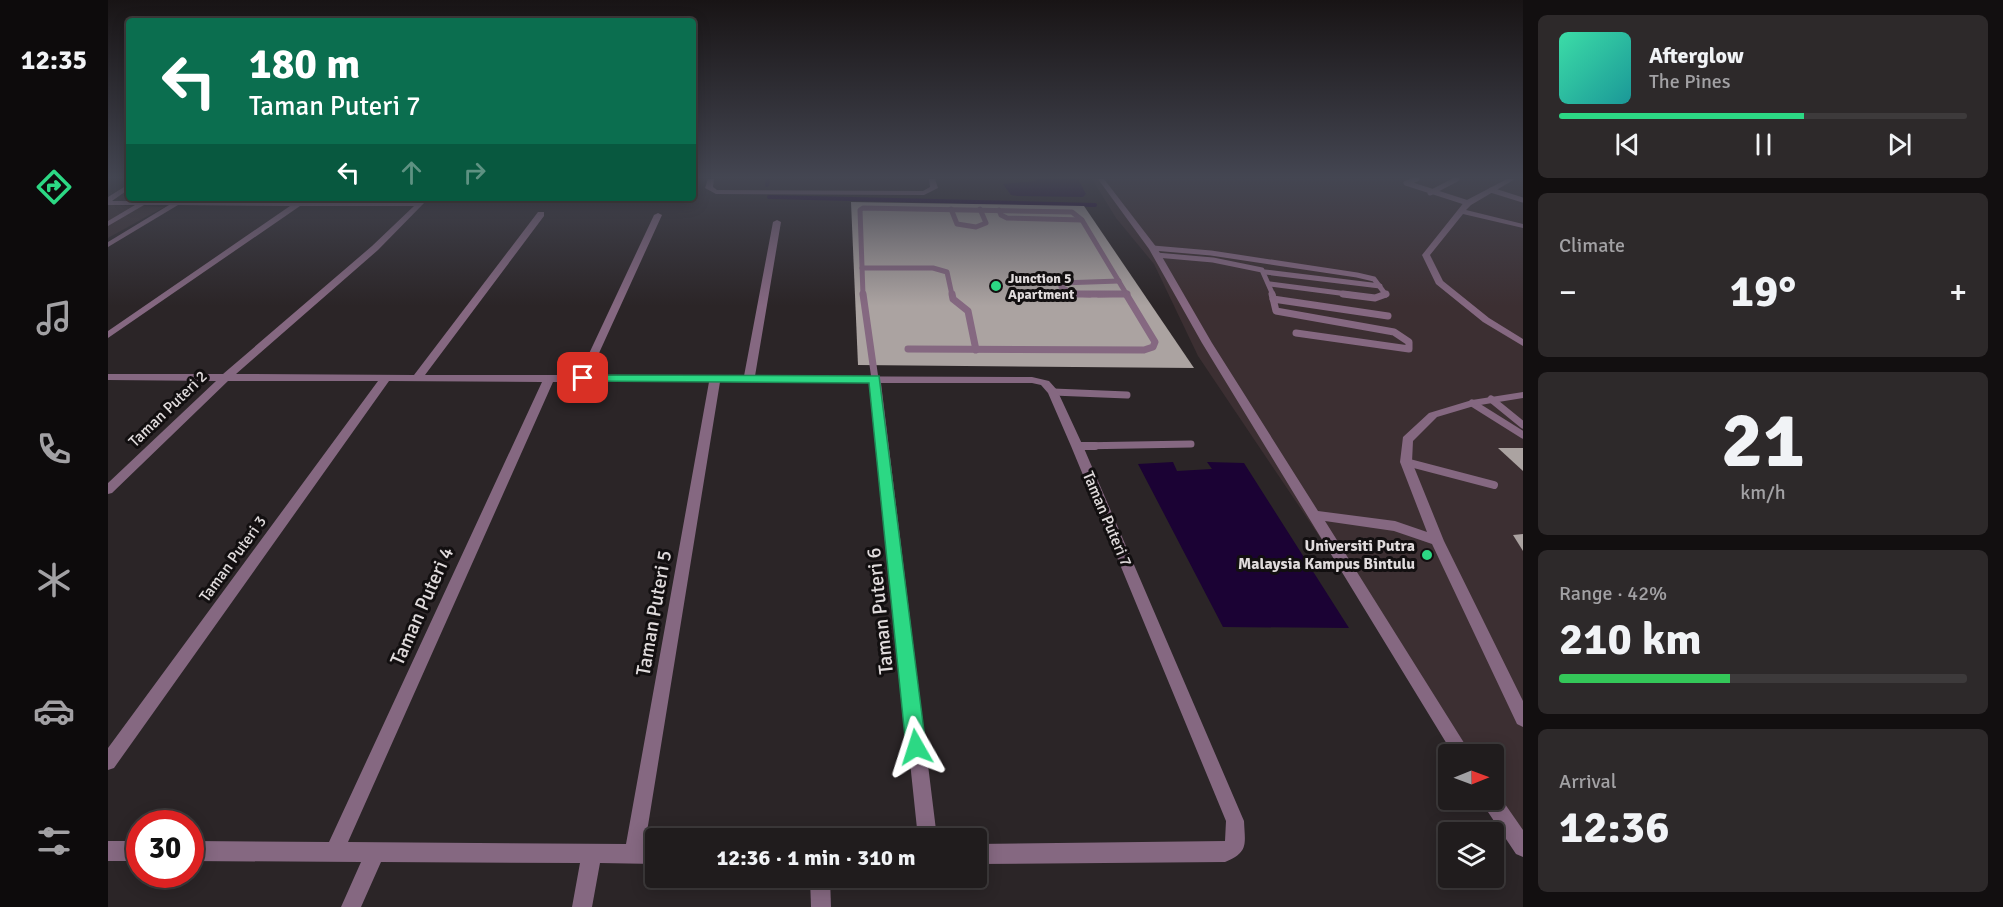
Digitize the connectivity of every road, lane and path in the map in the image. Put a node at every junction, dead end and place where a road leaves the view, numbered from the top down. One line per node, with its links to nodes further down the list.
1 (147, 221): 15 (street)
2 (273, 221): 26 (street)
3 (402, 221): 31 (street, Taman Puteri 2)
4 (535, 221): 33 (street)
5 (655, 221): 35 (street)
6 (860, 221): 17 (lane)
7 (956, 221): 8 (lane)
8 (985, 221)
9 (1083, 221): 19 (lane)
10 (1133, 221): 16 (street)
11 (1453, 221): 27 (street)
12 (1504, 221): 14 (street)
13 (777, 222): 37 (street)
14 (1523, 226)
15 (108, 245)
16 (1155, 251): 18 (lane); 21 (lane); 51 (street)
17 (862, 268): 29 (lane); 38 (lane)
18 (1265, 272): 20 (lane); 21 (lane)
19 (1119, 281): 22 (lane); 22 (lane)
20 (1270, 284): 21 (lane); 23 (lane)
21 (1380, 286)
22 (1127, 294): 29 (lane)
23 (1273, 299): 24 (lane); 25 (lane)
24 (1388, 316)
25 (1296, 333)
26 (108, 335)
27 (1523, 343)
28 (908, 348): 29 (lane)
29 (976, 350)
30 (108, 377): 31 (street)
31 (225, 378): 32 (street); 50 (street, Taman Puteri 2)
32 (386, 378): 33 (street); 55 (street, Taman Puteri 3)
33 (417, 378): 34 (street)
34 (549, 378): 35 (street); 62 (street, Taman Puteri 4)
35 (583, 378): 36 (street)
36 (715, 379): 37 (street); 65 (street, Taman Puteri 5)
37 (749, 379): 38 (street)
38 (875, 379): 39 (street); 57 (street, Taman Puteri 6)
39 (1053, 392): 40 (lane); 47 (street, Taman Puteri 7)
40 (1127, 395)
41 (1523, 395): 42 (street)
42 (1491, 399): 43 (street); 44 (lane)
43 (1472, 403): 45 (lane); 48 (street)
44 (1523, 425)
45 (1523, 435)
46 (1191, 444): 47 (lane)
47 (1077, 446): 67 (street, Taman Puteri 7)
48 (1406, 462): 49 (lane); 52 (street)
49 (1494, 485)
50 (108, 490)
51 (1313, 515): 52 (street); 54 (street)
52 (1437, 541): 53 (street)
53 (1523, 719)
54 (1456, 744)
55 (108, 762)
56 (1498, 810): 58 (street)
57 (926, 828)
58 (1523, 847)
59 (108, 851): 60 (street)
60 (126, 851)
61 (204, 851): 62 (street)
62 (334, 852): 63 (street)
63 (375, 852): 64 (street); 69 (street)
64 (592, 854): 65 (street); 70 (street)
65 (634, 854): 66 (street)
66 (645, 854)
67 (987, 854)
68 (820, 888): 71 (street)
69 (351, 907)
70 (582, 907)
71 (821, 907)

